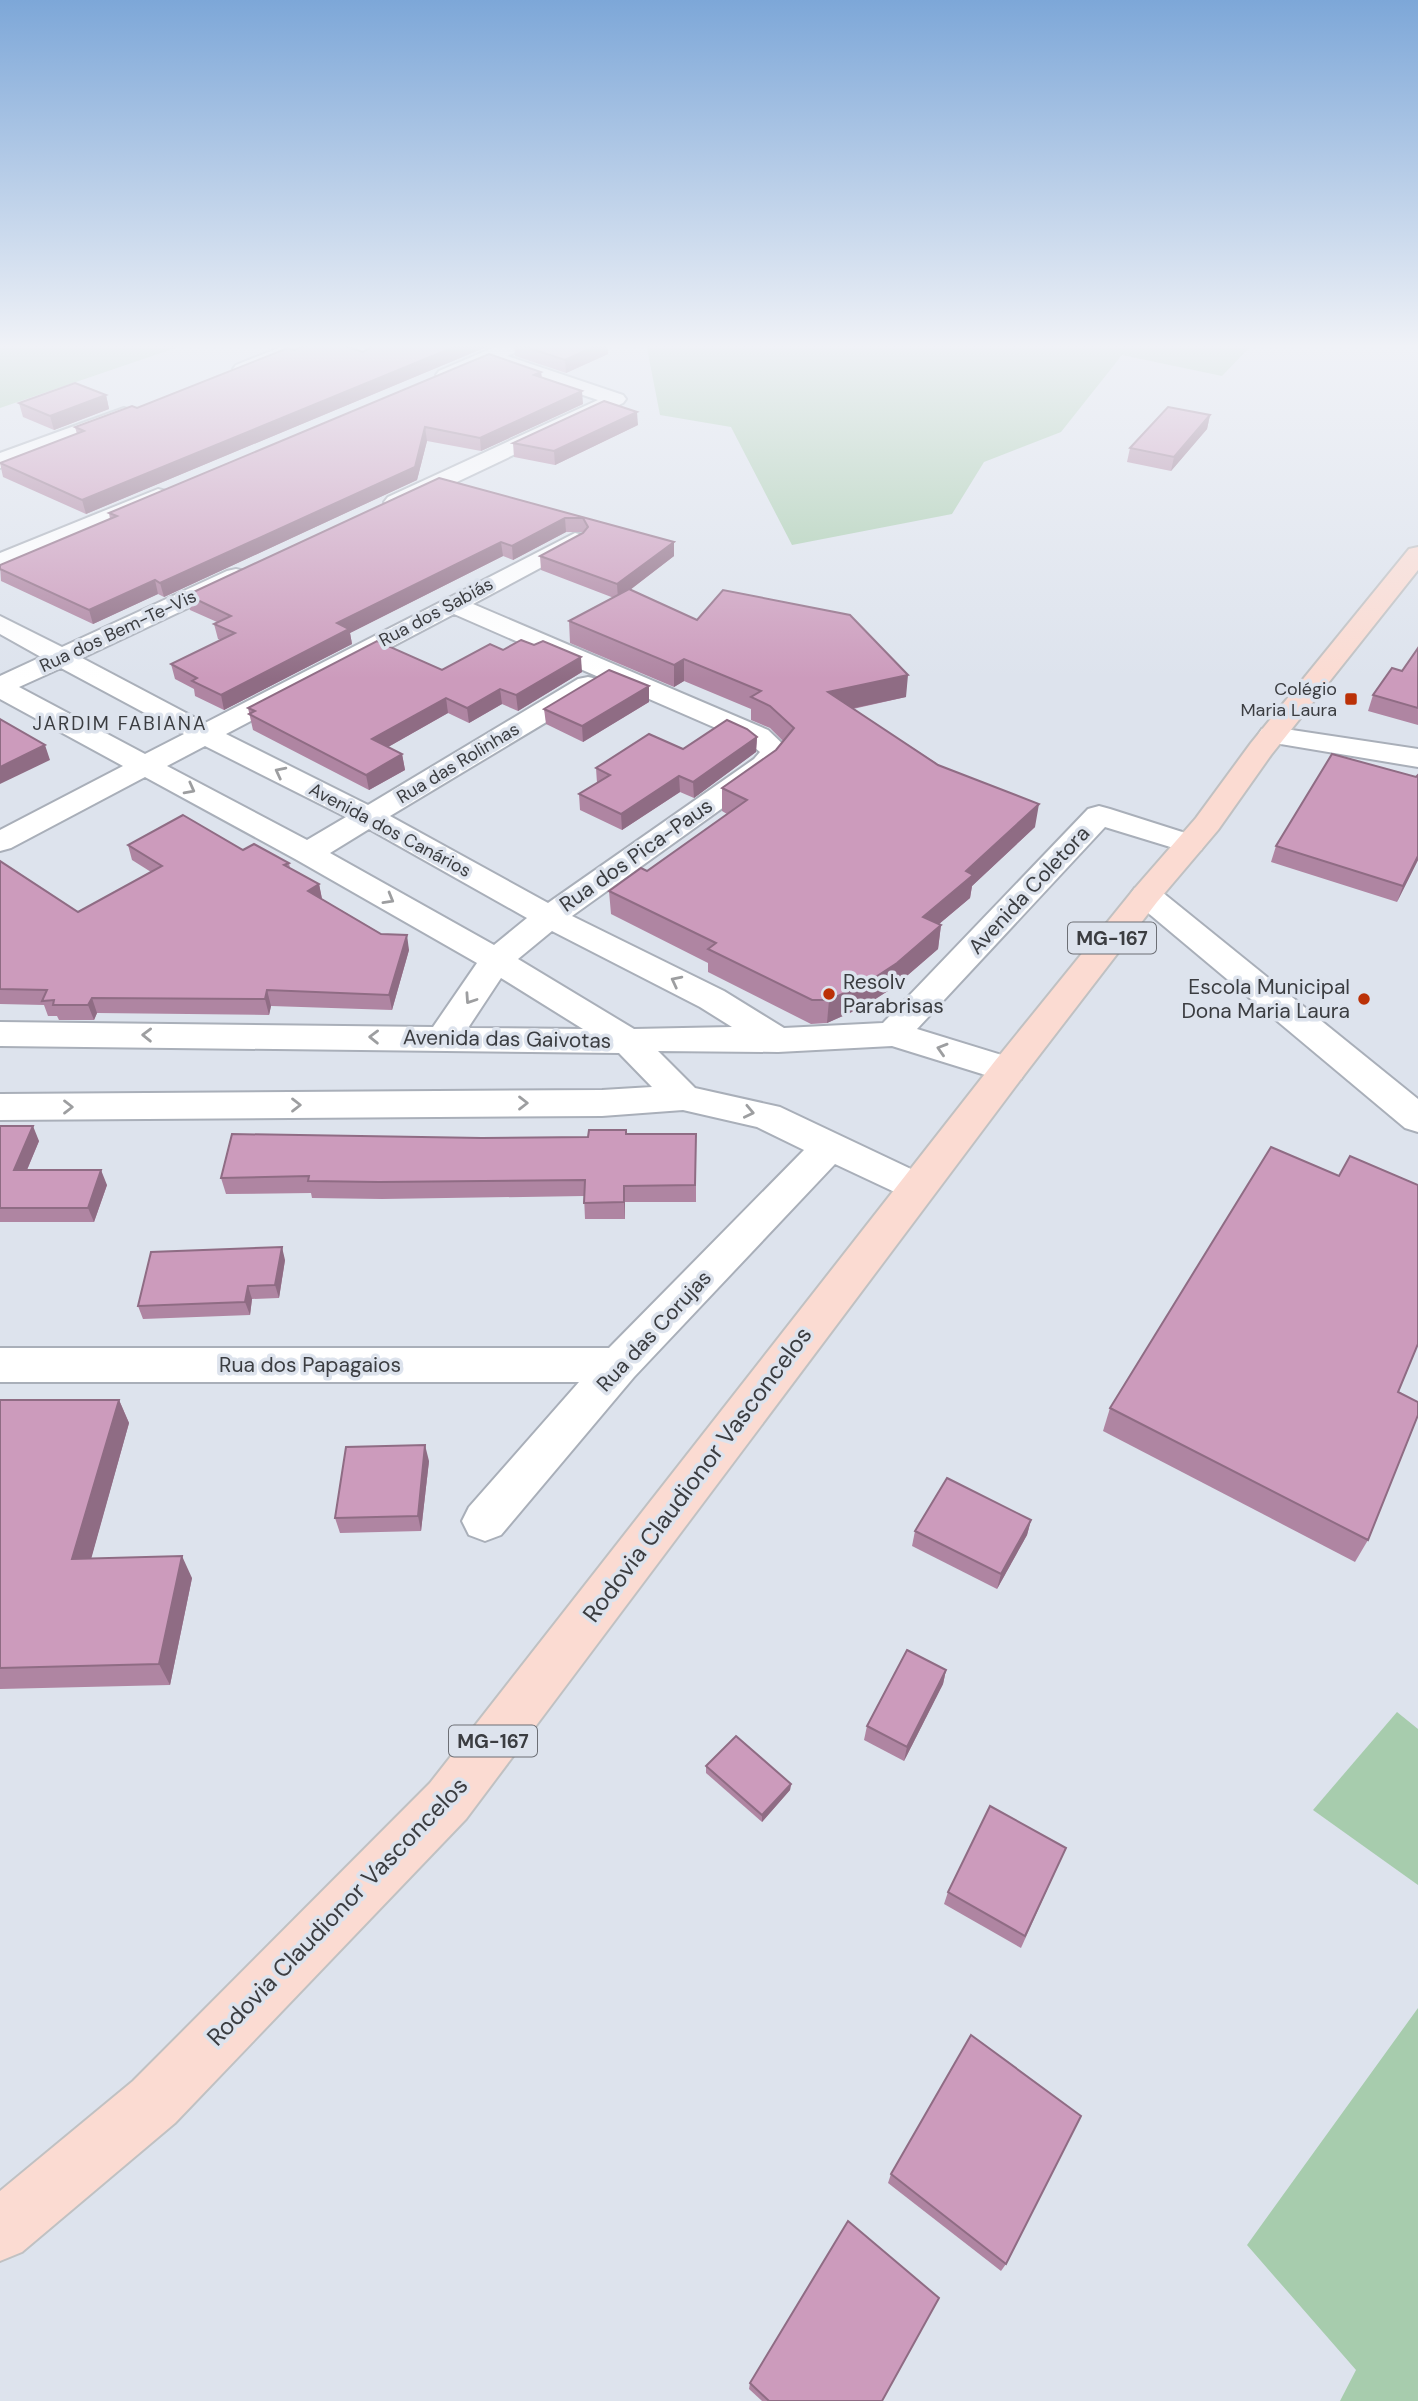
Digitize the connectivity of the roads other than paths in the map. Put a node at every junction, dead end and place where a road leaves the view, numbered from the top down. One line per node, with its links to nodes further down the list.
1 (496, 455): 3 (street)
2 (180, 486): 6 (street)
3 (377, 511)
4 (575, 540): 8 (street, Rua dos Sabiás)
5 (1418, 554): 14 (main road, MG-167)
6 (0, 562)
7 (251, 569): 10 (street, Rua dos Bem-Te-Vis)
8 (452, 604): 11 (street); 13 (street, Rua dos Sabiás)
9 (0, 624): 10 (street, Avenida dos Canários)
10 (62, 657): 12 (street, Rua dos Bem-Te-Vis); 13 (street, Avenida dos Canários)
11 (608, 673): 17 (street, Rua das Rolinhas); 22 (street, Rua dos Pica-Paus)
12 (0, 687): 16 (street)
13 (204, 734): 16 (street, Rua dos Sabiás); 17 (street, Avenida dos Canários, one-way to 13)
14 (1272, 735): 15 (street); 19 (main road, MG-167)
15 (1418, 758)
16 (144, 765): 18 (street, Rua dos Sabiás); 20 (street, one-way to 20)
17 (369, 817): 20 (street, Rua das Rolinhas); 22 (street, Avenida dos Canários)
18 (0, 842)
19 (1190, 844): 21 (main road, MG-167); 26 (street, Avenida Coletora)
20 (308, 853): 23 (street, one-way to 23)
21 (1146, 895): 31 (main road, MG-167); 34 (street)
22 (549, 917): 23 (street, Rua dos Pica-Paus); 24 (street, Avenida dos Canários, one-way to 22)
23 (496, 960): 27 (street, Rua dos Pica-Paus, one-way to 27); 30 (street)
24 (712, 999): 28 (street); 29 (street, Avenida dos Canários)
25 (0, 1034): 27 (street, Avenida das Gaivotas, one-way to 25)
26 (892, 1034): 29 (street, Avenida das Gaivotas); 31 (street, Avenida das Gaivotas, one-way to 26)
27 (444, 1038): 30 (street, Avenida das Gaivotas)
28 (694, 1038): 29 (street, Avenida das Gaivotas); 30 (street, Avenida das Gaivotas); 32 (street)
29 (778, 1040)
30 (628, 1041): 32 (street)
31 (1008, 1069): 36 (main road, MG-167)
32 (682, 1098): 33 (street, one-way to 32); 35 (street, one-way to 35)
33 (0, 1107)
34 (1418, 1119)
35 (830, 1146): 36 (street); 38 (street, Rua das Corujas)
36 (916, 1188): 40 (main road, Rodovia Claudionor Vasconcelos / MG-167)
37 (0, 1365): 38 (street, Rua dos Papagaios)
38 (619, 1365): 39 (street, Rua das Corujas)
39 (485, 1521)
40 (0, 2230)

